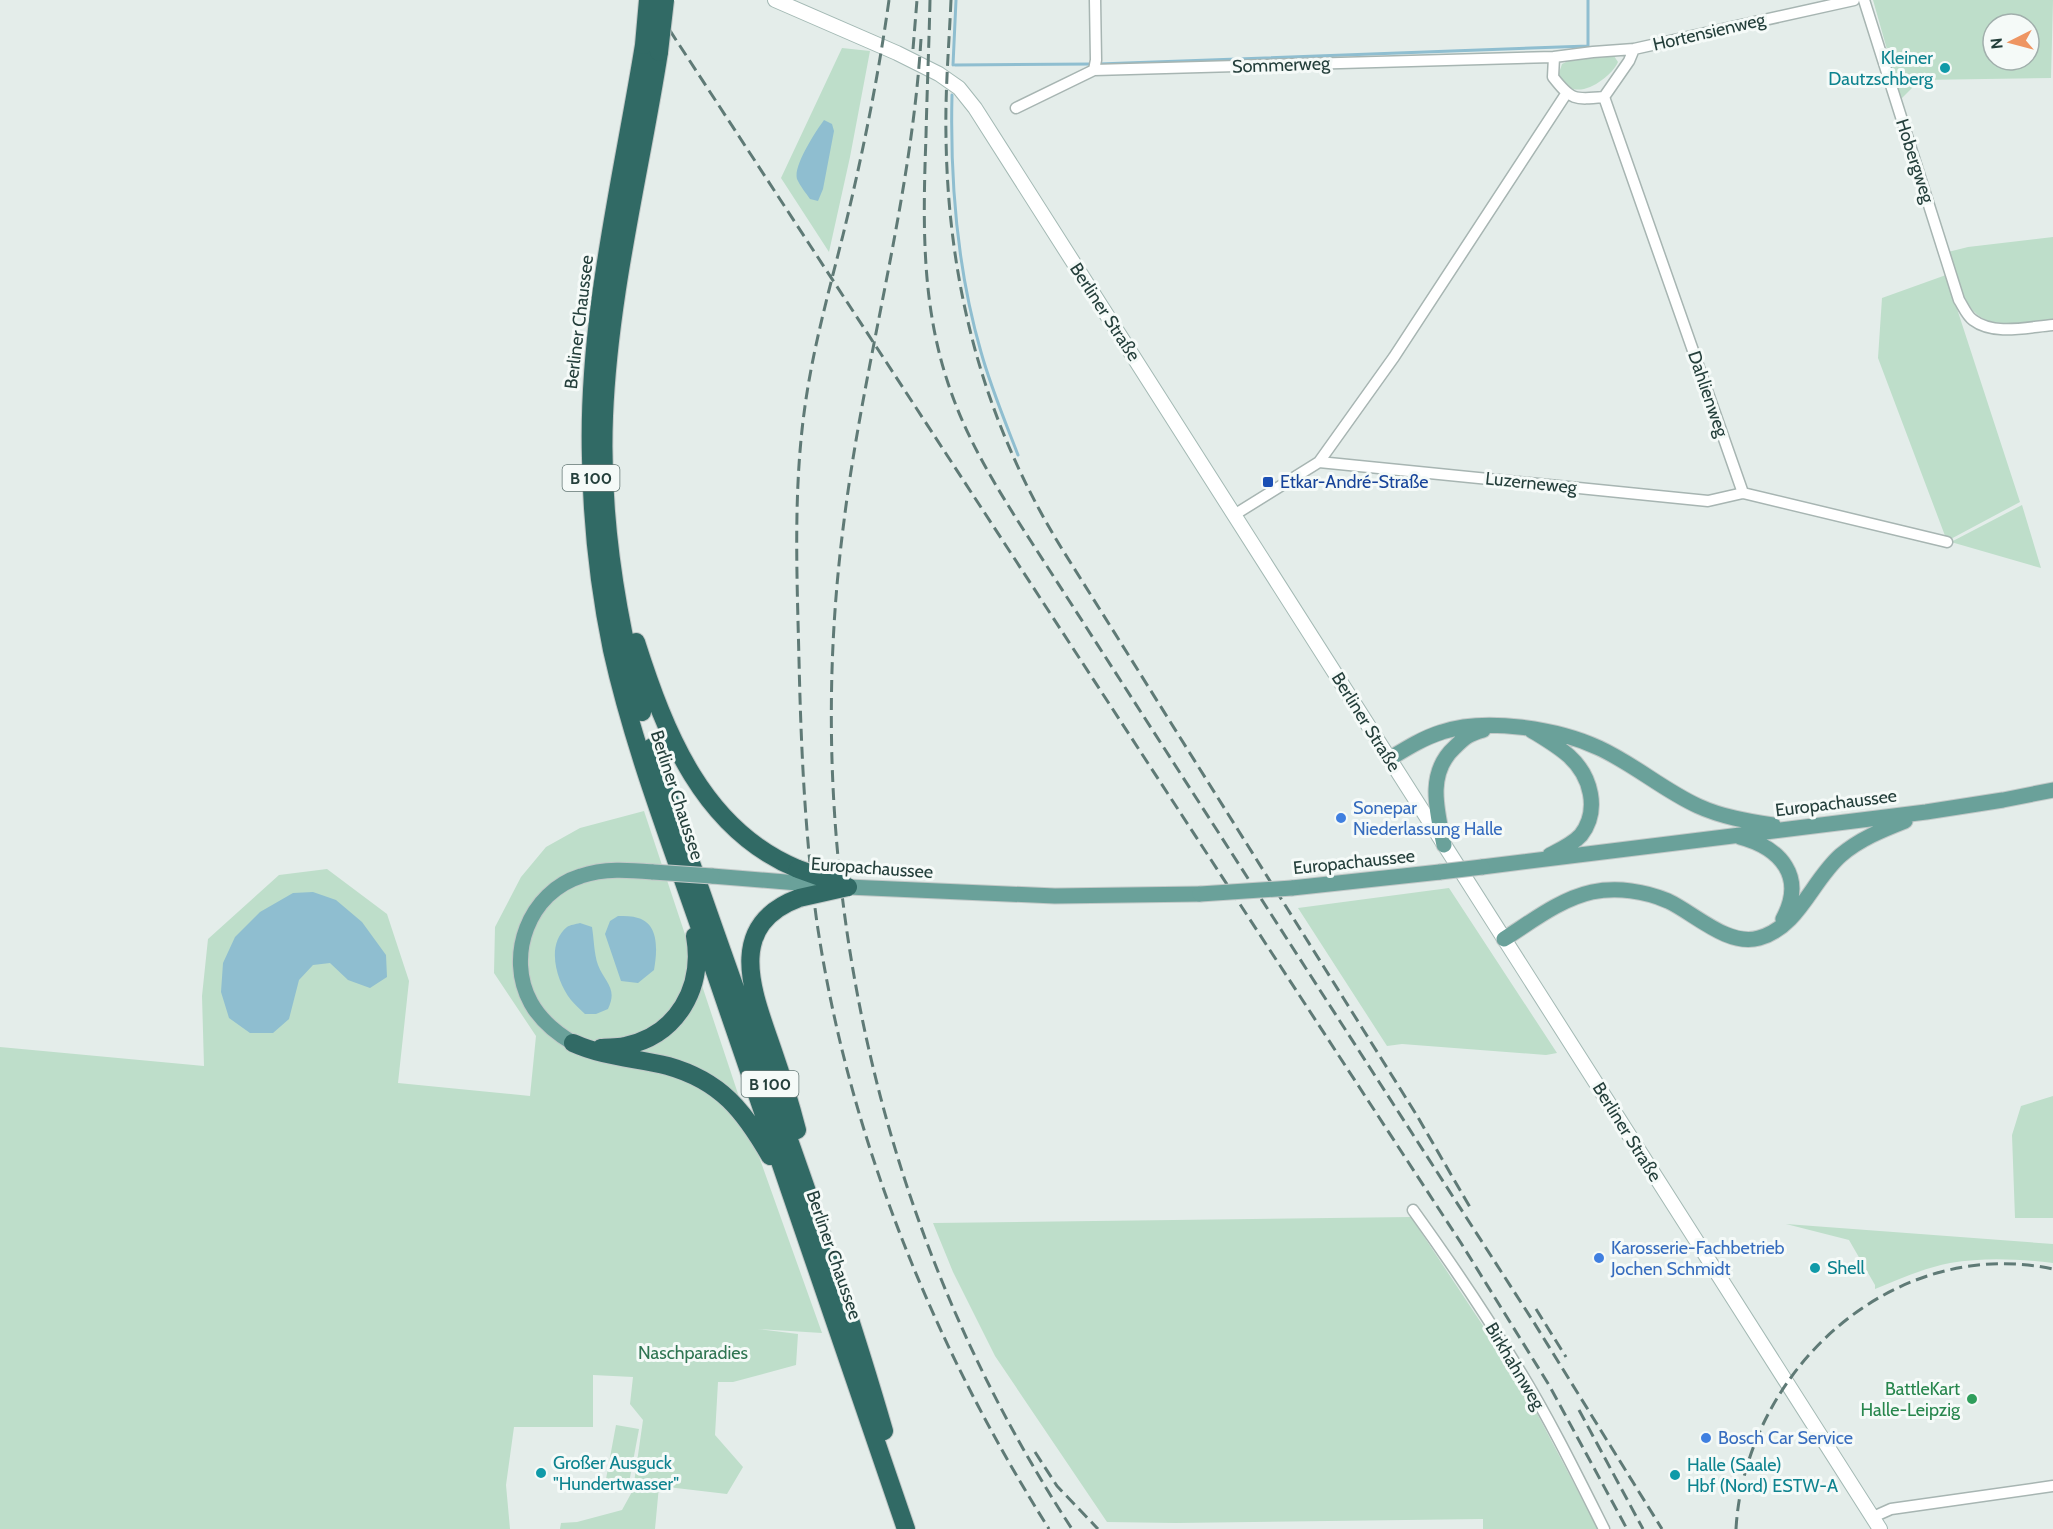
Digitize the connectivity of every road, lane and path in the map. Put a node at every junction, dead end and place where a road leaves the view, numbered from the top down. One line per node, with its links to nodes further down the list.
1 (648, 0): 7 (highway, B 100, bridge)
2 (665, 0): 7 (highway, B 100, bridge)
3 (775, 0): 17 (street, Berliner Straße)
4 (1095, 0): 10 (street)
5 (1854, 0): 8 (street, Hortensienweg)
6 (1864, 0): 14 (street, Hobergweg)
7 (652, 49): 19 (highway, Berliner Chaussee / B 100); 31 (highway, Berliner Chaussee / B 100)
8 (1634, 49): 9 (street, Hortensienweg); 12 (street)
9 (1554, 57): 10 (street, Sommerweg); 11 (street)
10 (1096, 66): 13 (street, Sommerweg)
11 (1566, 94): 12 (street); 15 (street)
12 (1604, 97): 16 (street, Dahlienweg)
13 (1016, 108)
14 (2053, 325)
15 (1319, 462): 16 (street, Luzerneweg); 17 (street)
16 (1743, 493): 18 (street)
17 (1234, 515): 22 (street, Berliner Straße)
18 (1947, 542)
19 (614, 575): 29 (highway); 37 (highway, Berliner Chaussee / B 100)
20 (1501, 725): 21 (main road); 22 (main road); 27 (main road)
21 (1528, 729): 25 (main road); 28 (main road)
22 (1389, 759): 27 (street, Berliner Straße)
23 (2053, 790): 24 (main road, Europachaussee)
24 (1926, 812): 25 (main road, Europachaussee); 32 (main road)
25 (1794, 828): 26 (main road, Europachaussee)
26 (1735, 835): 28 (main road, Europachaussee); 32 (main road)
27 (1444, 845): 33 (street, Berliner Straße)
28 (1540, 860): 30 (main road, Europachaussee, bridge)
29 (798, 884): 30 (highway, bridge); 30 (highway, bridge); 34 (main road, Europachaussee, bridge); 37 (highway)
30 (848, 887)
31 (687, 893): 34 (highway); 36 (highway, Berliner Chaussee / B 100)
32 (1774, 933): 33 (main road)
33 (1504, 939): 39 (street, Berliner Straße)
34 (573, 1043): 36 (highway)
35 (1413, 1210): 42 (street, Birkhahnweg)
36 (798, 1212): 40 (highway, Berliner Chaussee / B 100)
37 (818, 1228): 41 (highway, Berliner Chaussee / B 100)
38 (2053, 1486): 39 (street)
39 (1876, 1523)
40 (906, 1529)
41 (915, 1529)
42 (1604, 1529)

